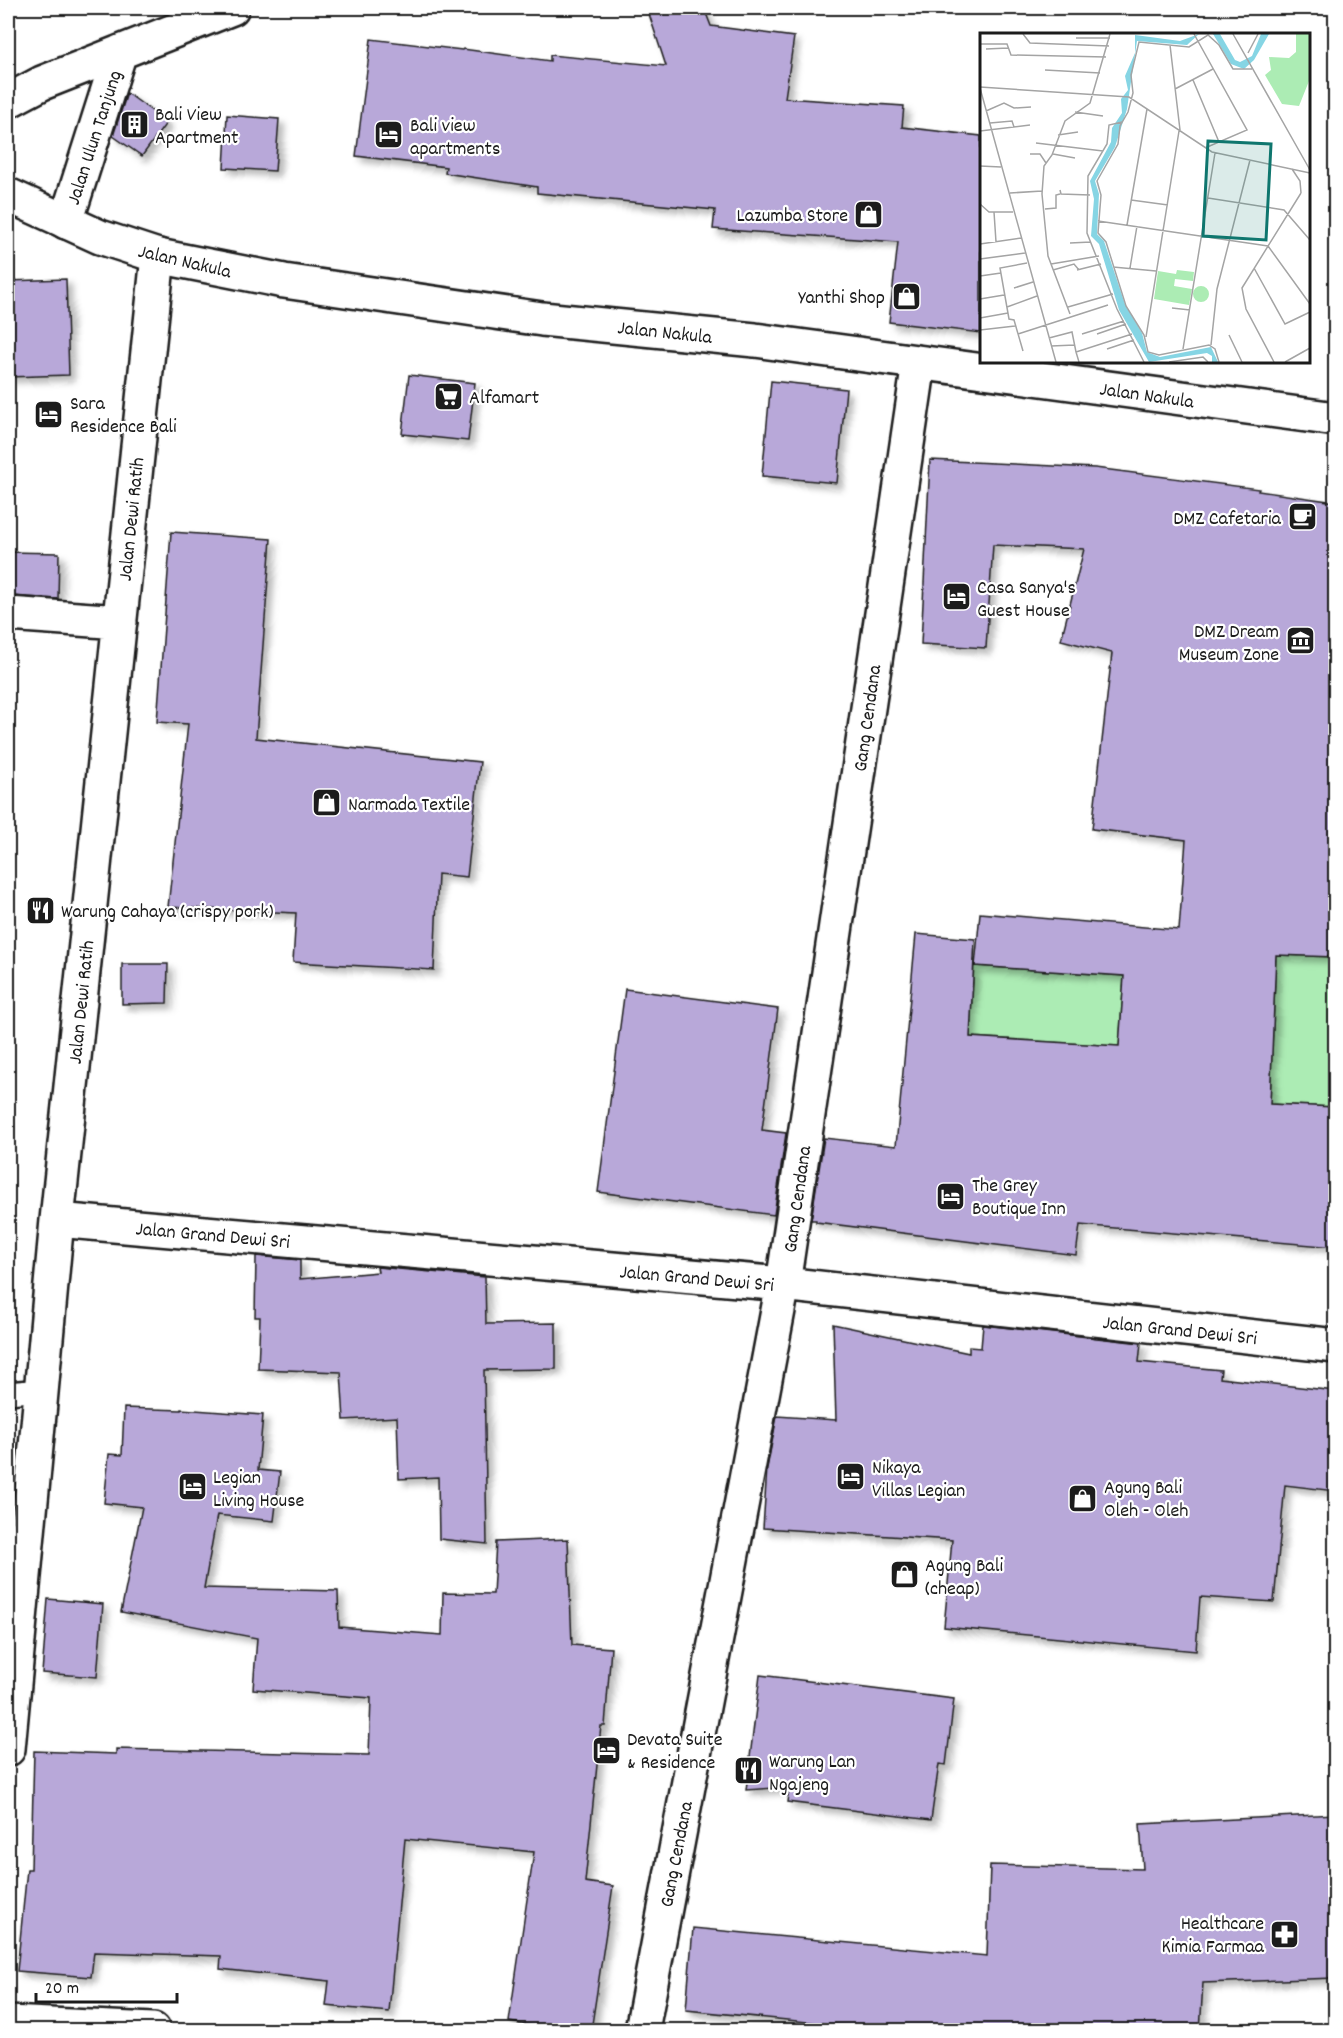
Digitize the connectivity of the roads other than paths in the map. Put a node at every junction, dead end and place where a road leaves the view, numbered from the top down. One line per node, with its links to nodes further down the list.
1 (226, 8): 2 (street, Jalan Ulun Tanjung)
2 (120, 52): 3 (street, Jalan Ulun Tanjung); 5 (street, Jalan Ulun Tanjung)
3 (8, 100)
4 (8, 195): 5 (street, Jalan Nakula)
5 (66, 222): 6 (street, Jalan Nakula)
6 (158, 256): 7 (street, Jalan Nakula); 11 (street, Jalan Dewi Ratih)
7 (919, 363): 8 (street, Jalan Nakula); 13 (street, Gang Cendana)
8 (1000, 368): 9 (street, Jalan Nakula)
9 (1335, 419)
10 (8, 614): 11 (street)
11 (120, 622): 12 (street, Jalan Dewi Ratih)
12 (57, 1220): 13 (street, Jalan Grand Dewi Sri); 15 (street, Jalan Dewi Ratih)
13 (783, 1284): 14 (street, Jalan Grand Dewi Sri); 20 (street, Gang Cendana)
14 (1335, 1347)
15 (41, 1390): 16 (lane); 17 (street, Jalan Dewi Ratih)
16 (8, 1393)
17 (8, 1749)
18 (8, 2023): 19 (street)
19 (153, 2031)
20 (642, 2031)

